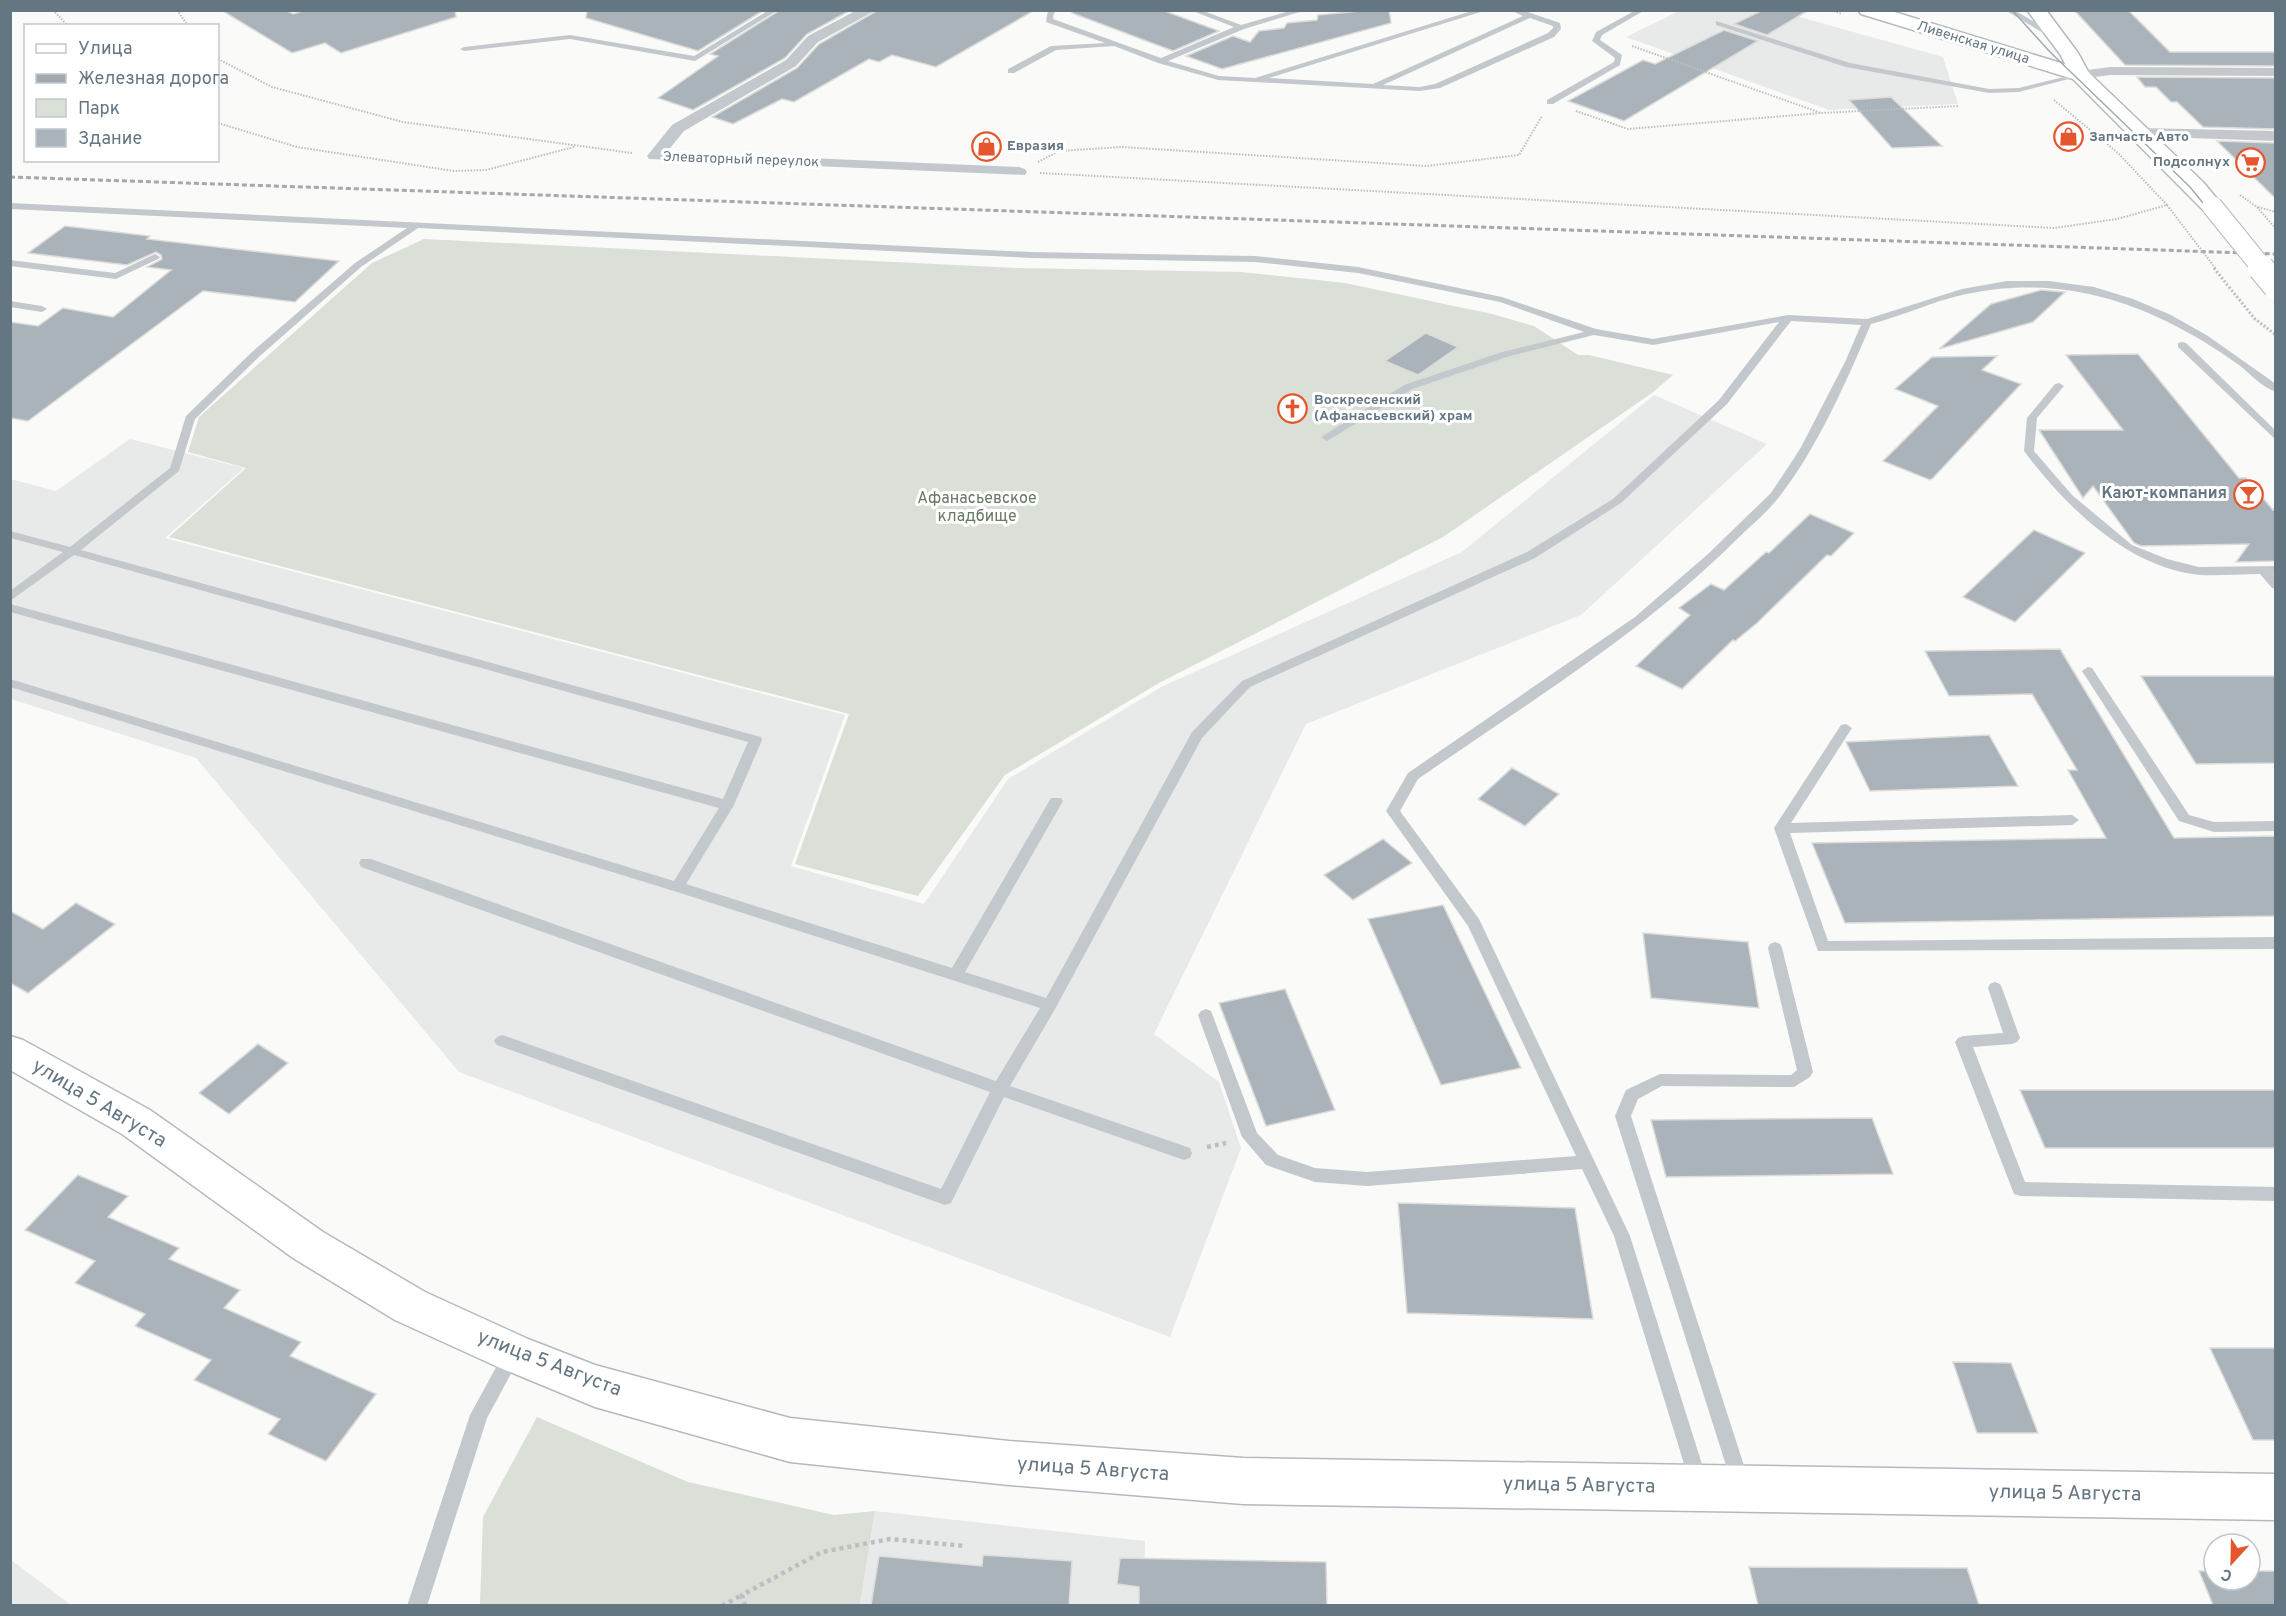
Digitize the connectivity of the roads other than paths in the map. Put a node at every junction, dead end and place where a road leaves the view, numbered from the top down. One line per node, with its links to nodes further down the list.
1 (775, 10): 17 (lane)
2 (869, 10): 27 (street, Элеваторный переулок)
3 (1055, 10): 16 (lane)
4 (1193, 10): 14 (lane)
5 (1303, 10): 14 (lane)
6 (1484, 10): 22 (lane)
7 (1513, 10): 12 (lane)
8 (1642, 10): 24 (lane)
9 (1867, 10): 21 (main road, Ливенская улица)
10 (2008, 10): 15 (lane)
11 (2036, 10): 15 (main road)
12 (1529, 16): 23 (lane); 23 (lane)
13 (1719, 23): 21 (lane)
14 (1241, 27): 18 (lane)
15 (2058, 38): 21 (main road)
16 (1116, 44): 18 (lane); 19 (lane)
17 (464, 49)
18 (1161, 61): 22 (lane)
19 (1011, 71)
20 (2276, 72): 21 (street)
21 (2079, 75): 25 (main road)
22 (1255, 80): 23 (lane)
23 (1374, 86)
24 (1550, 102)
25 (2140, 133): 26 (street); 32 (main road, bridge)
26 (2276, 136)
27 (1019, 172)
28 (10, 206): 29 (lane)
29 (414, 227): 37 (lane); 44 (lane)
30 (155, 257): 31 (lane)
31 (10, 263)
32 (2276, 286)
33 (10, 304): 34 (lane)
34 (42, 309)
35 (1788, 318): 36 (lane); 37 (lane); 63 (lane)
36 (1867, 322): 40 (lane); 69 (lane)
37 (1594, 332): 42 (lane)
38 (2182, 345): 41 (lane)
39 (2059, 386): 45 (lane)
40 (2276, 389)
41 (2276, 437)
42 (1327, 438)
43 (10, 534): 44 (lane)
44 (74, 550): 47 (lane); 53 (lane)
45 (2270, 570): 46 (lane)
46 (2276, 585)
47 (10, 597)
48 (10, 608): 53 (lane)
49 (2088, 671): 55 (lane)
50 (10, 683): 58 (lane)
51 (1846, 728): 56 (lane)
52 (1056, 801): 61 (lane)
53 (727, 805): 58 (lane)
54 (2072, 820): 56 (lane)
55 (2276, 826)
56 (1781, 828): 59 (lane)
57 (366, 863): 67 (lane)
58 (677, 887): 61 (lane)
59 (2276, 943)
60 (1775, 948): 72 (lane)
61 (956, 975): 63 (lane)
62 (1995, 988): 70 (lane)
63 (1050, 1005): 67 (lane)
64 (1206, 1015): 69 (lane)
65 (502, 1041): 67 (lane)
66 (10, 1051): 71 (main road, улица 5 Августа)
67 (1000, 1089): 68 (lane)
68 (1184, 1153)
69 (1586, 1162): 72 (lane)
70 (2276, 1194)
71 (513, 1353): 72 (main road, улица 5 Августа); 74 (lane)
72 (1721, 1489): 73 (main road, улица 5 Августа)
73 (2276, 1497)
74 (417, 1605)

